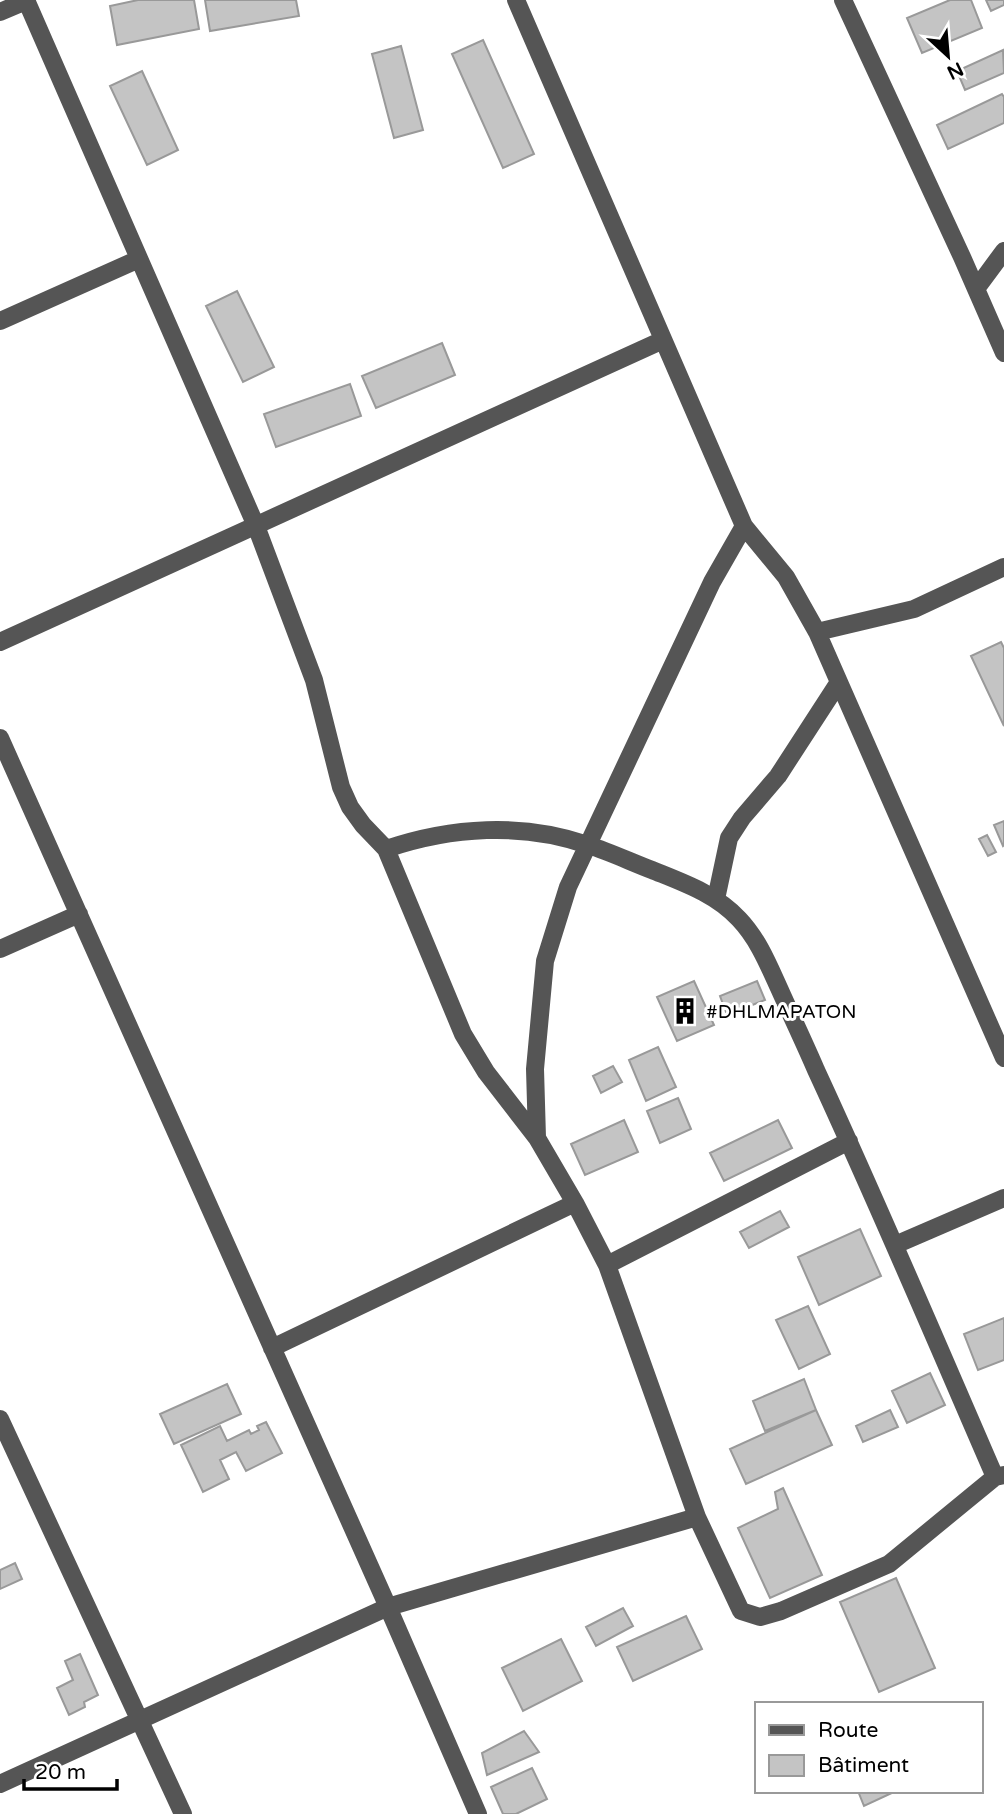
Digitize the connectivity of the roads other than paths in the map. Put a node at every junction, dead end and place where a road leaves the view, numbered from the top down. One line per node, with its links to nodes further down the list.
1 (516, 0): 9 (street)
2 (843, 0): 7 (street)
3 (26, 1): 4 (street); 6 (street)
4 (0, 12)
5 (1004, 251): 7 (street)
6 (139, 259): 8 (street); 11 (street)
7 (976, 289): 10 (street)
8 (0, 321)
9 (663, 340): 11 (street); 12 (street)
10 (1004, 353)
11 (256, 526): 15 (street); 19 (street)
12 (744, 526): 14 (street); 18 (street)
13 (1004, 567): 14 (street)
14 (817, 632): 16 (street)
15 (0, 642)
16 (839, 682): 20 (street); 23 (street)
17 (0, 738): 21 (street)
18 (587, 845): 19 (street); 20 (street); 24 (street)
19 (386, 849): 24 (street)
20 (716, 899): 25 (street)
21 (79, 915): 22 (street); 30 (street)
22 (0, 950)
23 (1004, 1058)
24 (537, 1138): 27 (street)
25 (849, 1141): 28 (street); 29 (street)
26 (1004, 1198): 28 (street)
27 (575, 1203): 29 (street); 30 (street)
28 (895, 1245): 32 (street)
29 (607, 1265): 33 (street)
30 (272, 1348): 34 (street)
31 (0, 1420): 35 (street)
32 (1000, 1476): 33 (street)
33 (697, 1517): 34 (street)
34 (388, 1606): 35 (street); 38 (street)
35 (139, 1720): 36 (street); 37 (street)
36 (0, 1784)
37 (183, 1814)
38 (478, 1814)

